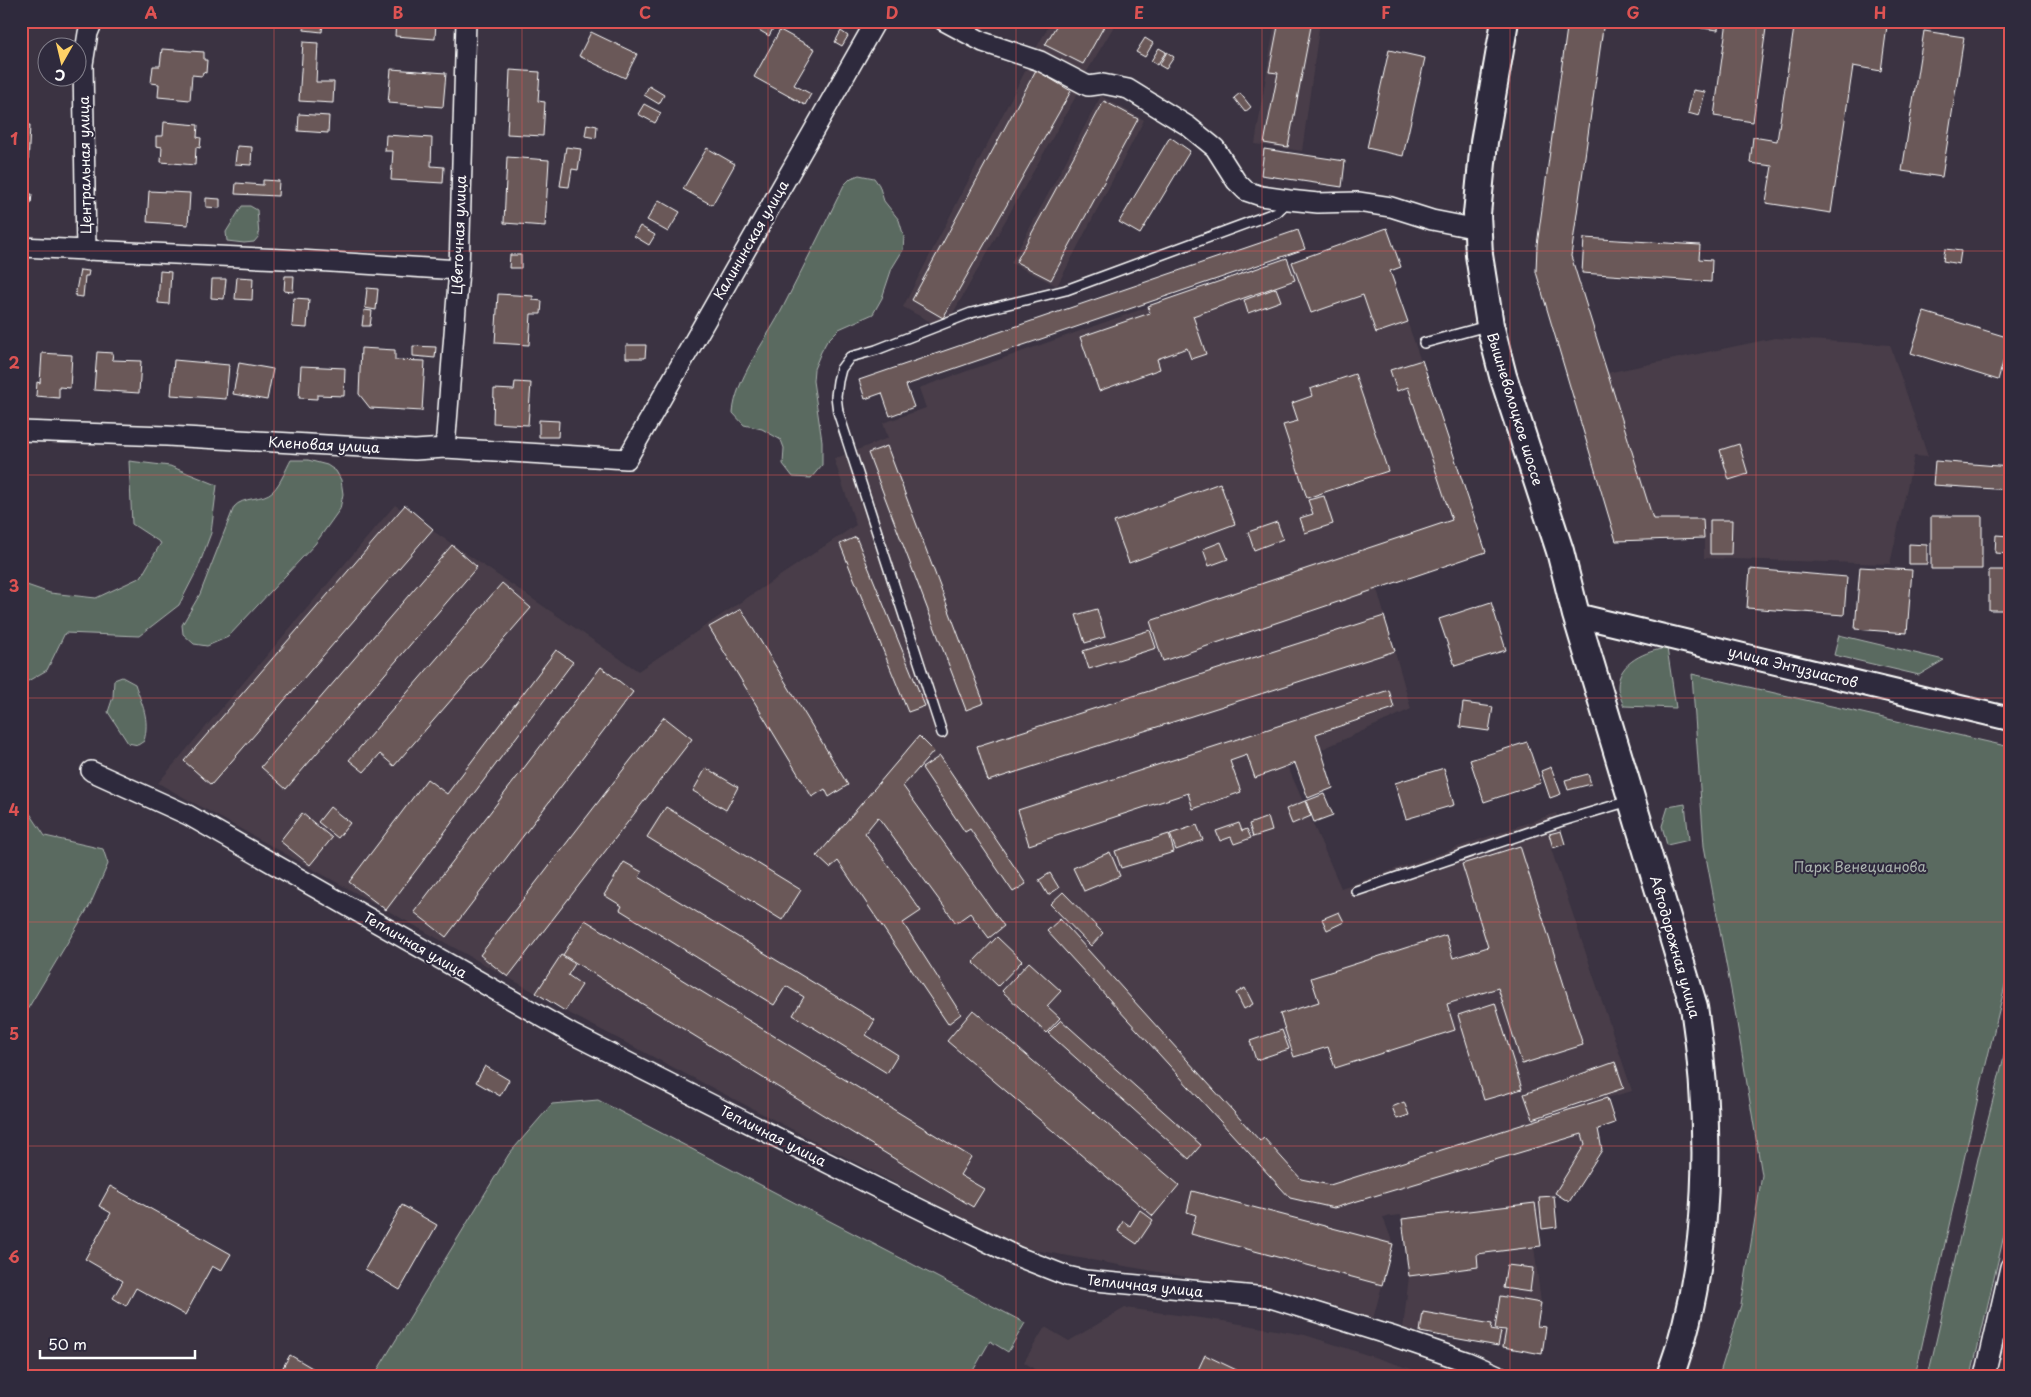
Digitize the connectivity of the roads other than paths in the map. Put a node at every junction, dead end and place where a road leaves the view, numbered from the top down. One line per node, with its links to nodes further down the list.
1 (93, 21): 9 (street, Центральная улица)
2 (466, 21): 10 (street, Цветочная улица)
3 (876, 21): 15 (street, Калининская улица)
4 (944, 21): 6 (street)
5 (1506, 21): 7 (main road, Вышневолоцкое шоссе)
6 (1289, 200): 7 (street); 18 (lane)
7 (1478, 229): 11 (main road, Вышневолоцкое шоссе)
8 (21, 247): 9 (street)
9 (86, 251): 10 (street)
10 (459, 270): 14 (street, Цветочная улица)
11 (1490, 325): 12 (lane); 16 (main road, Вышневолоцкое шоссе)
12 (1424, 343)
13 (21, 431): 14 (street, Кленовая улица)
14 (445, 448): 15 (street, Кленовая улица)
15 (627, 459)
16 (1576, 615): 17 (street, улица Энтузиастов); 20 (main road, Автодорожная улица)
17 (2010, 719)
18 (942, 733)
19 (91, 771): 23 (street, Тепличная улица)
20 (1633, 800): 21 (lane); 24 (main road, Автодорожная улица)
21 (1356, 891)
22 (2010, 1267): 25 (street)
23 (1500, 1376)
24 (1670, 1376)
25 (1985, 1376)

